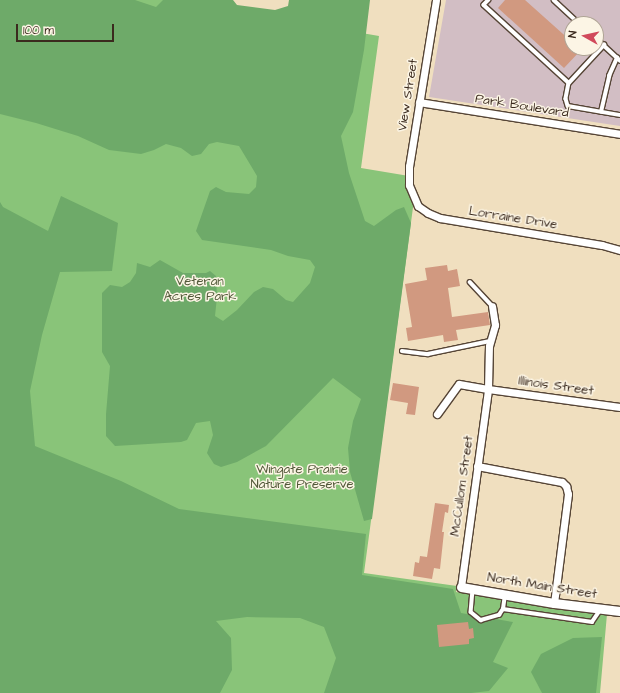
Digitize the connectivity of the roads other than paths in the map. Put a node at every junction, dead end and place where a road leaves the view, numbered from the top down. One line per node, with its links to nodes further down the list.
1 (436, 0): 9 (street, View Street)
2 (489, 0): 8 (lane)
3 (554, 0): 4 (lane)
4 (571, 16)
5 (604, 45): 7 (lane)
6 (594, 56): 8 (lane)
7 (619, 59): 10 (lane)
8 (569, 84): 10 (lane)
9 (419, 102): 12 (street, Park Boulevard); 13 (street, View Street)
10 (601, 112): 11 (lane)
11 (620, 115)
12 (620, 134)
13 (412, 194): 14 (street, Lorraine Drive)
14 (620, 250)
15 (470, 282): 16 (lane)
16 (492, 306): 17 (street, McCullom Street)
17 (491, 341): 18 (lane); 19 (street, McCullom Street)
18 (402, 351)
19 (488, 388): 20 (street, Illinois Street); 21 (street, Illinois Street); 22 (street, McCullom Street)
20 (620, 407)
21 (437, 414)
22 (477, 466): 23 (street, McCullom Street); 26 (street)
23 (461, 587): 24 (street, North Main Street)
24 (473, 588): 25 (street, North Main Street); 28 (lane)
25 (505, 593): 26 (street, North Main Street); 28 (lane)
26 (554, 603): 27 (street, North Main Street)
27 (602, 608): 28 (lane); 29 (street, North Main Street)
28 (503, 609)
29 (620, 611)

